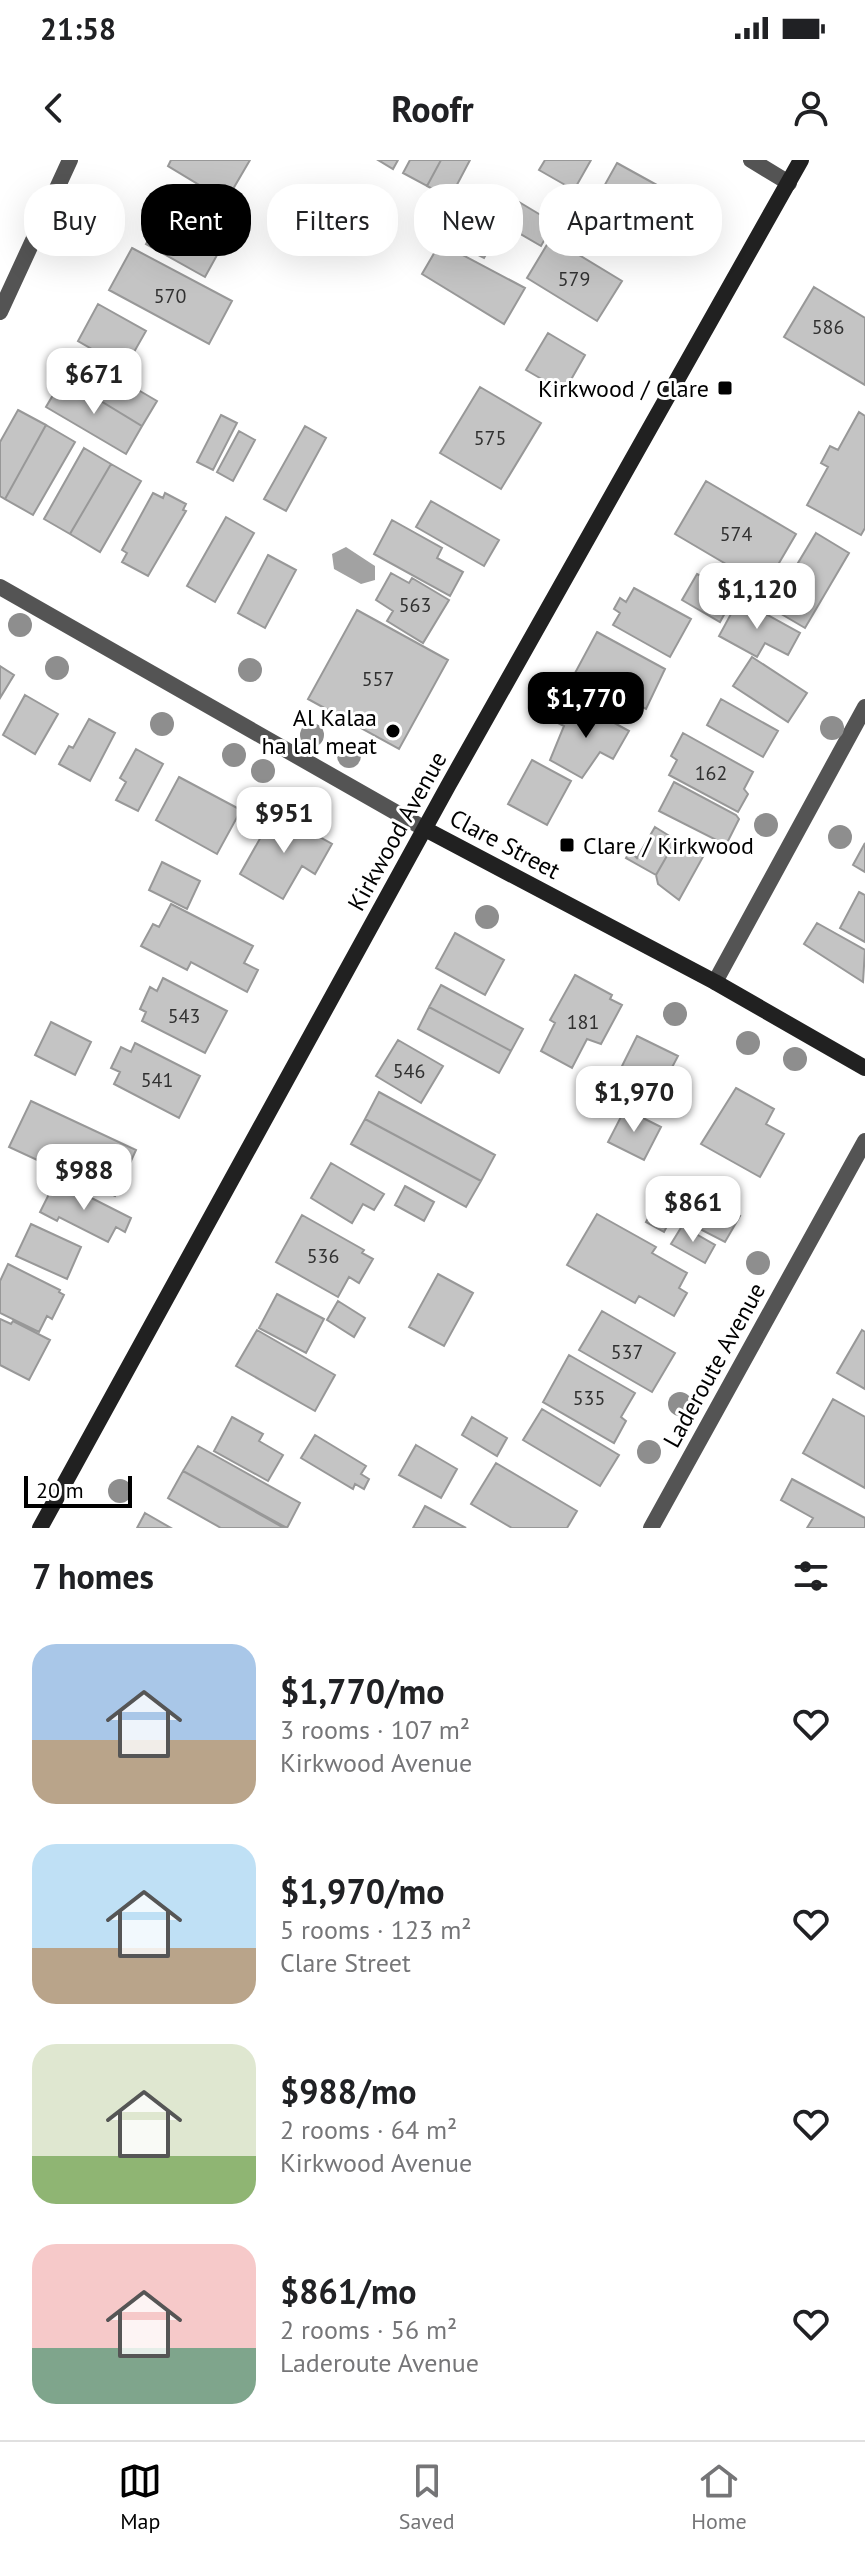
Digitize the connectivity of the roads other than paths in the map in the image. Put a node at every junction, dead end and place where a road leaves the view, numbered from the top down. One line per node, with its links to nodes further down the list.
1 (70, 160): 5 (street)
2 (751, 160): 4 (street)
3 (801, 160): 4 (main road, Kirkwood Avenue)
4 (789, 183): 8 (main road, Kirkwood Avenue)
5 (0, 312)
6 (0, 587): 8 (street, Clare Street)
7 (865, 707): 9 (street)
8 (425, 829): 9 (main road, Clare Street); 12 (main road, Kirkwood Avenue)
9 (715, 982): 10 (main road, Clare Street)
10 (865, 1068)
11 (865, 1141): 13 (street, Laderoute Avenue)
12 (40, 1528)
13 (651, 1528)

